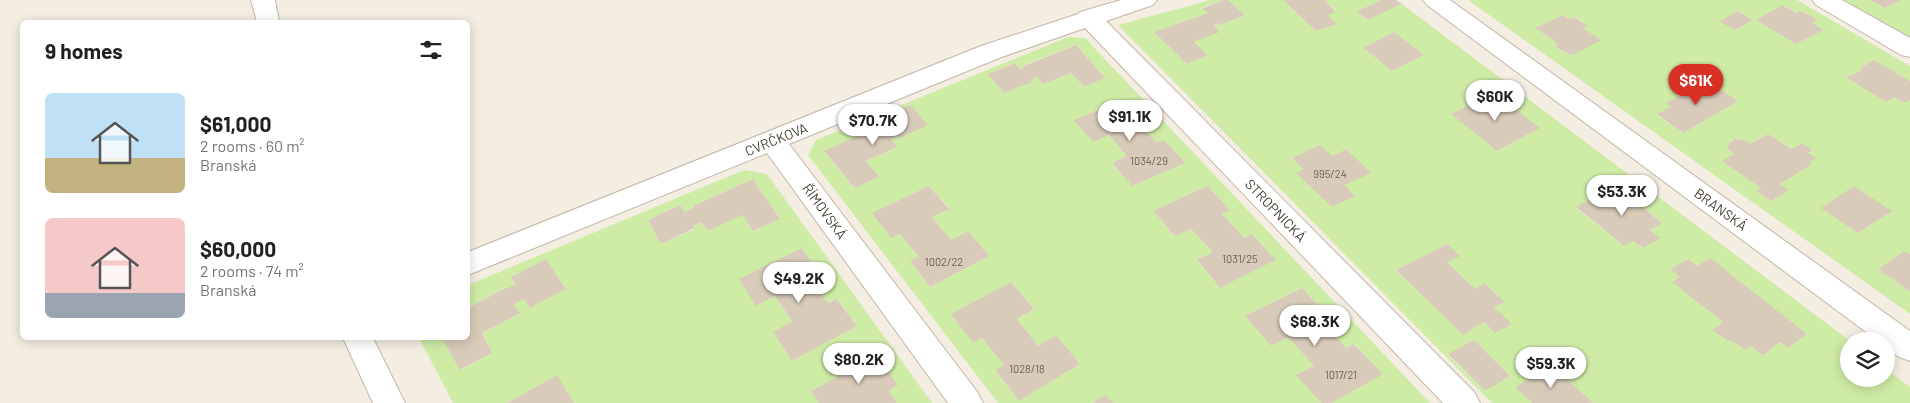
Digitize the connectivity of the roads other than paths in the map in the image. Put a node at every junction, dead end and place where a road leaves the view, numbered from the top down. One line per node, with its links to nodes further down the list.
1 (263, 0): 6 (street)
2 (1144, 0): 5 (street, CVRČKOVA)
3 (1435, 0): 11 (street, BRANSKÁ)
4 (1824, 0): 7 (street)
5 (1088, 17): 8 (street, CVRČKOVA); 14 (street, STROPNICKÁ)
6 (268, 20)
7 (1910, 49)
8 (772, 140): 9 (street, CVRČKOVA); 13 (street, ŘÍMOVSKÁ)
9 (470, 263)
10 (359, 340): 12 (street)
11 (1910, 348)
12 (389, 403)
13 (967, 403)
14 (1464, 403)

